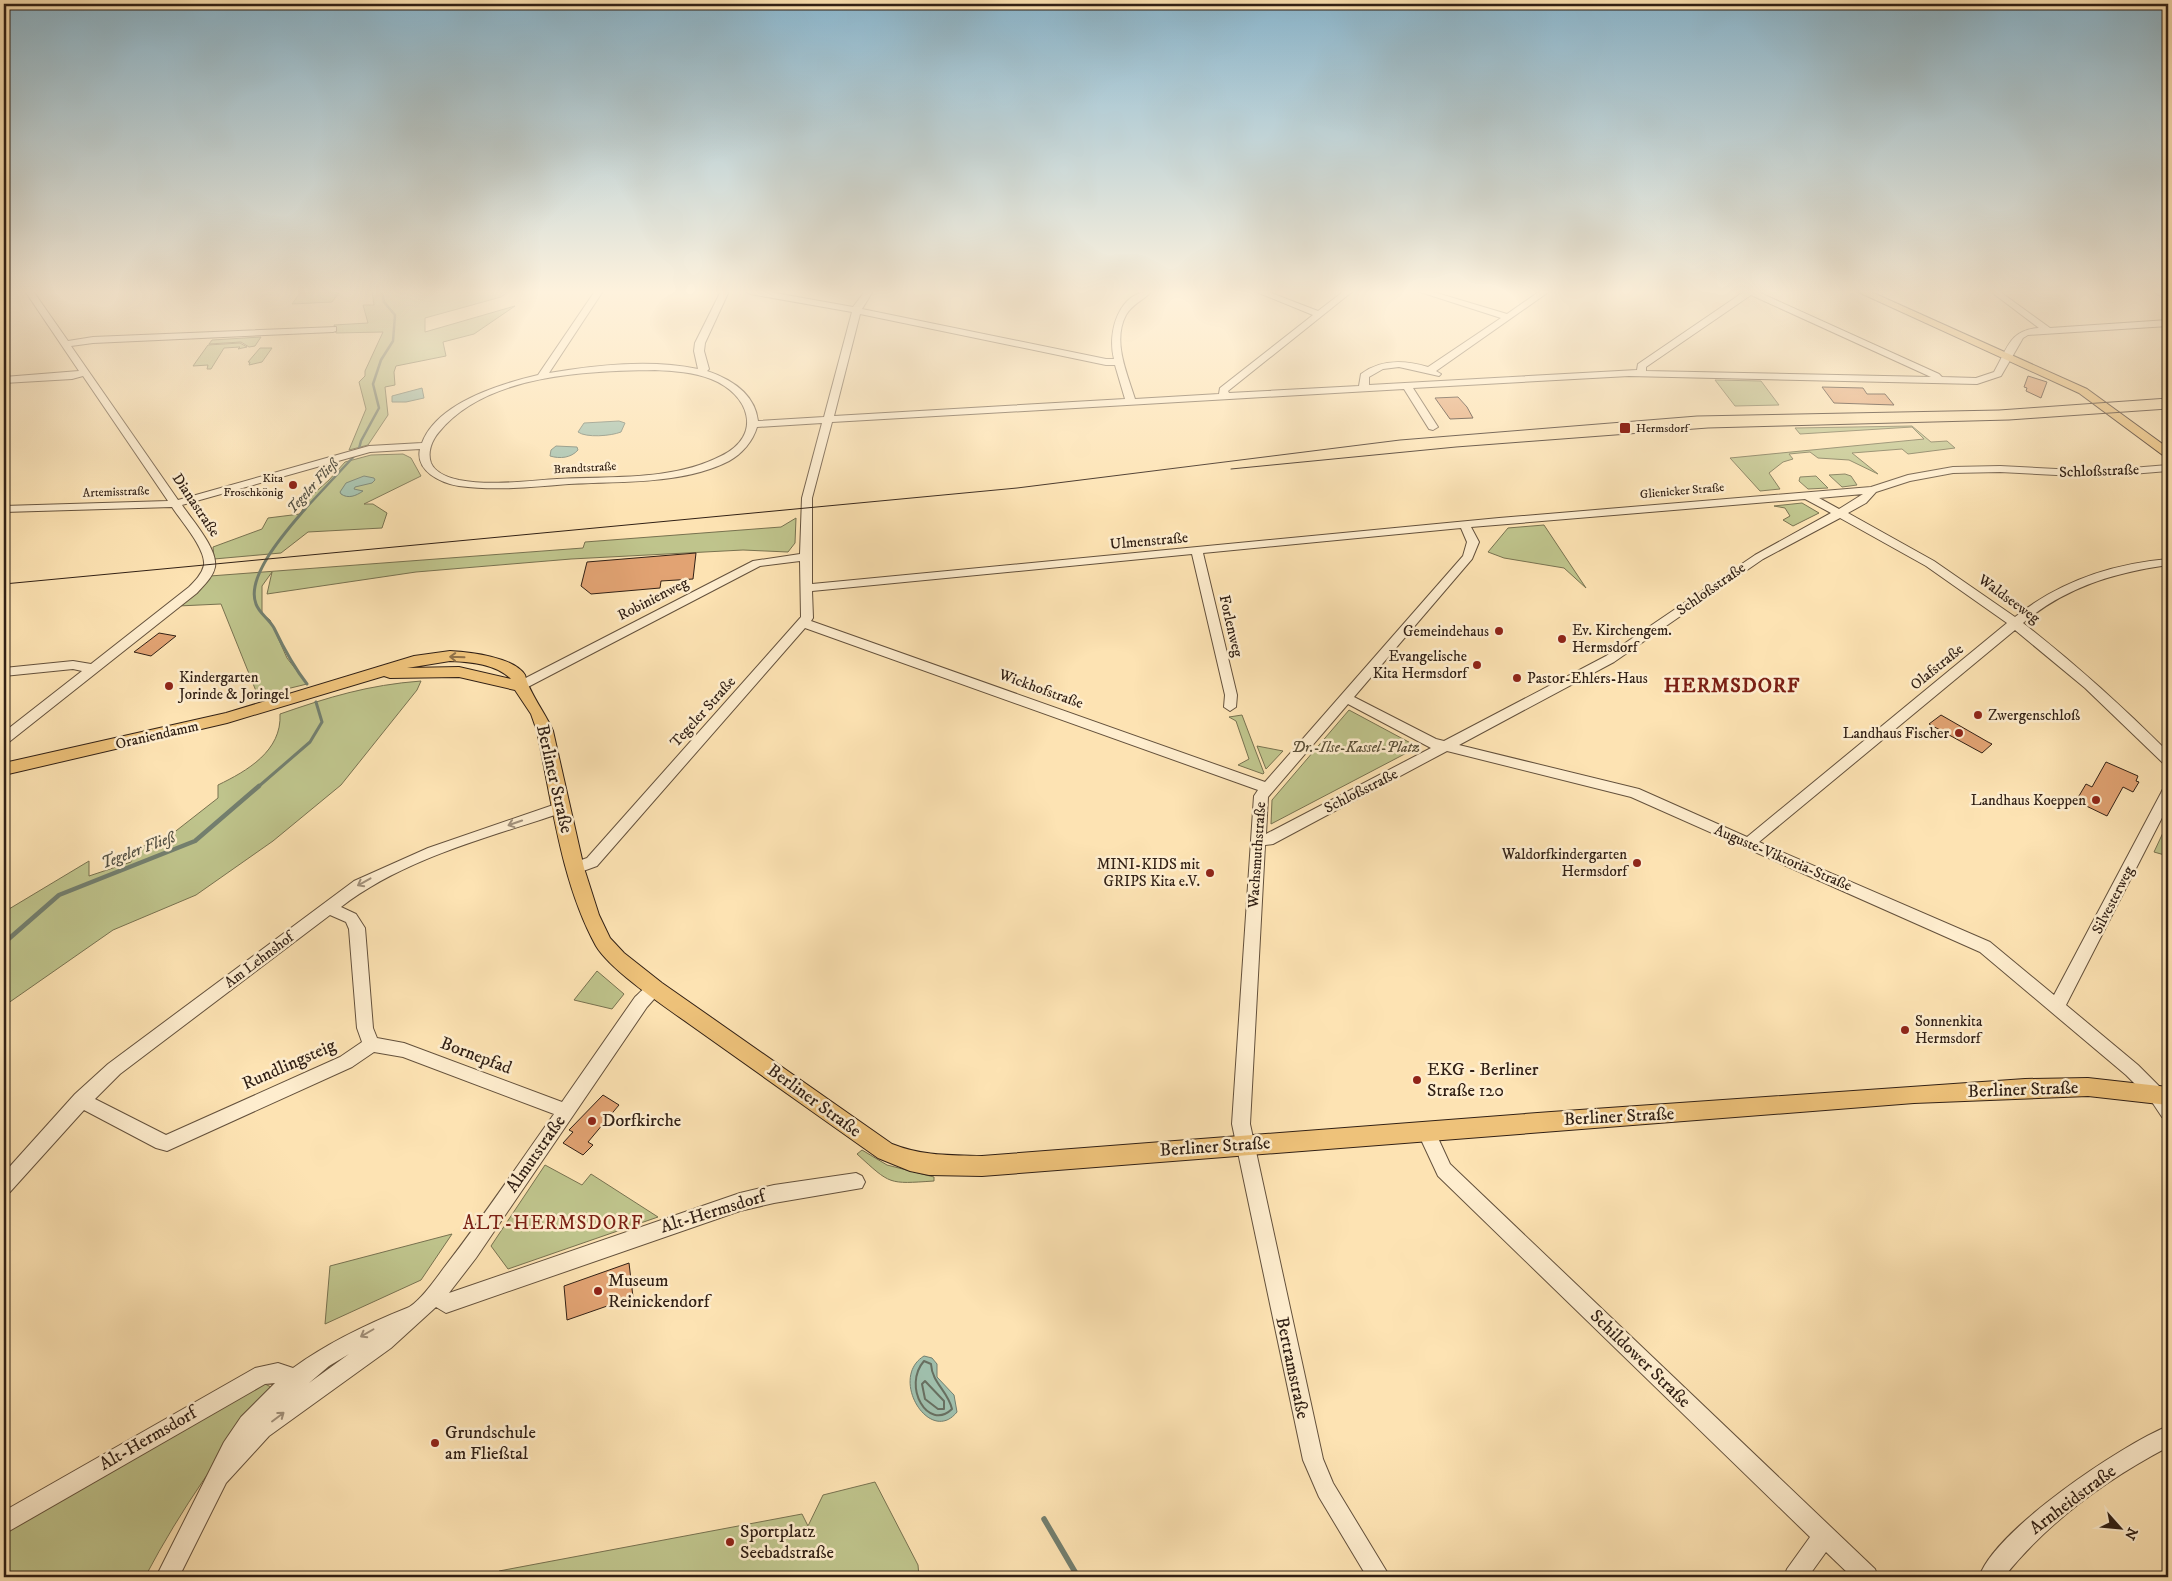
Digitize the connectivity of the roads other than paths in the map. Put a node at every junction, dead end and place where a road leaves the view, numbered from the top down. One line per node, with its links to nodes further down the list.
1 (81, 365): 13 (street, Dianastraße)
2 (548, 365): 16 (street)
3 (703, 365): 14 (street)
4 (842, 365): 24 (street)
5 (1121, 365): 23 (street)
6 (1255, 365): 22 (street)
7 (1438, 365): 12 (street)
8 (1643, 365): 15 (street)
9 (1911, 365): 18 (street)
10 (2004, 365): 18 (street)
11 (2028, 365): 28 (main road)
12 (1429, 371): 19 (street); 21 (street)
13 (86, 372): 17 (street); 32 (street, Dianastraße)
14 (700, 372): 16 (street); 25 (street)
15 (1642, 373): 18 (street); 19 (street)
16 (543, 376): 27 (street)
17 (4, 380)
18 (1939, 380)
19 (1446, 384): 20 (street)
20 (1406, 386): 21 (street); 26 (street)
21 (1364, 388): 22 (street)
22 (1225, 397): 23 (street)
23 (1131, 402): 24 (street)
24 (826, 421): 25 (street); 38 (street)
25 (753, 424): 27 (street, Brandtstraße)
26 (1433, 427)
27 (424, 446): 32 (street, Artemisstraße)
28 (2168, 453)
29 (2168, 468): 30 (street, Schloßstraße)
30 (1872, 490): 31 (street, Glienicker Straße); 34 (street, Schloßstraße)
31 (1807, 496): 34 (street, Waldseeweg); 35 (street, Glienicker Straße)
32 (175, 504): 33 (street, Artemisstraße); 43 (street, Dianastraße)
33 (4, 510)
34 (1839, 513): 42 (street, Waldseeweg); 49 (street, Schloßstraße)
35 (1494, 522): 36 (street, Ulmenstraße)
36 (1465, 526): 37 (street, Ulmenstraße); 46 (street, Wachsmuthstraße)
37 (1196, 552): 40 (street, Ulmenstraße); 47 (street, Forlenweg)
38 (806, 556): 40 (street); 45 (street, Robinienweg)
39 (2168, 562): 42 (street, Olafstraße)
40 (807, 588): 41 (street)
41 (804, 623): 52 (street, Wickhofstraße); 57 (street, Tegeler Straße)
42 (2016, 623): 50 (street, Waldseeweg); 56 (street, Olafstraße)
43 (93, 668): 44 (street); 48 (street, Dianastraße)
44 (4, 672)
45 (520, 686): 51 (main road, Oraniendamm); 54 (main road, Berliner Straße)
46 (1346, 698): 49 (street, Auguste-Viktoria-Straße); 52 (street, Wachsmuthstraße)
47 (1230, 707)
48 (4, 739)
49 (1446, 747): 55 (street, Schloßstraße); 56 (street, Auguste-Viktoria-Straße)
50 (2168, 760)
51 (4, 768)
52 (1266, 788): 55 (street, Wachsmuthstraße)
53 (2168, 793): 60 (street, Silvesterweg)
54 (562, 807): 57 (main road, Berliner Straße); 58 (street, Am Lehnshof, one-way to 58)
55 (1259, 839): 67 (street, Wachsmuthstraße)
56 (1750, 844): 60 (street, Auguste-Viktoria-Straße)
57 (575, 868): 59 (main road, Berliner Straße)
58 (328, 907): 61 (street); 63 (street, Am Lehnshof)
59 (655, 989): 64 (street, Almutstraße); 67 (main road, Berliner Straße)
60 (2055, 1004): 62 (street, Auguste-Viktoria-Straße)
61 (371, 1045): 63 (street, Rundlingsteig); 64 (street, Bornepfad)
62 (2162, 1095): 65 (street, Auguste-Viktoria-Straße); 66 (main road, Berliner Straße)
63 (81, 1100): 69 (street, Am Lehnshof)
64 (566, 1111): 70 (street, Almutstraße)
65 (2168, 1111)
66 (1426, 1131): 67 (main road, Berliner Straße); 74 (street, Schildower Straße)
67 (1245, 1144): 76 (street, Bertramstraße)
68 (856, 1182): 70 (street, Alt-Hermsdorf)
69 (4, 1186)
70 (434, 1295): 71 (street, Almutstraße)
71 (300, 1388): 73 (street, Alt-Hermsdorf); 75 (street)
72 (2168, 1436): 79 (street, Arnheidstraße)
73 (4, 1523)
74 (1824, 1536): 77 (street); 78 (street, Schildower Straße)
75 (167, 1577)
76 (1379, 1577)
77 (1795, 1577)
78 (1867, 1577)
79 (1990, 1577)

